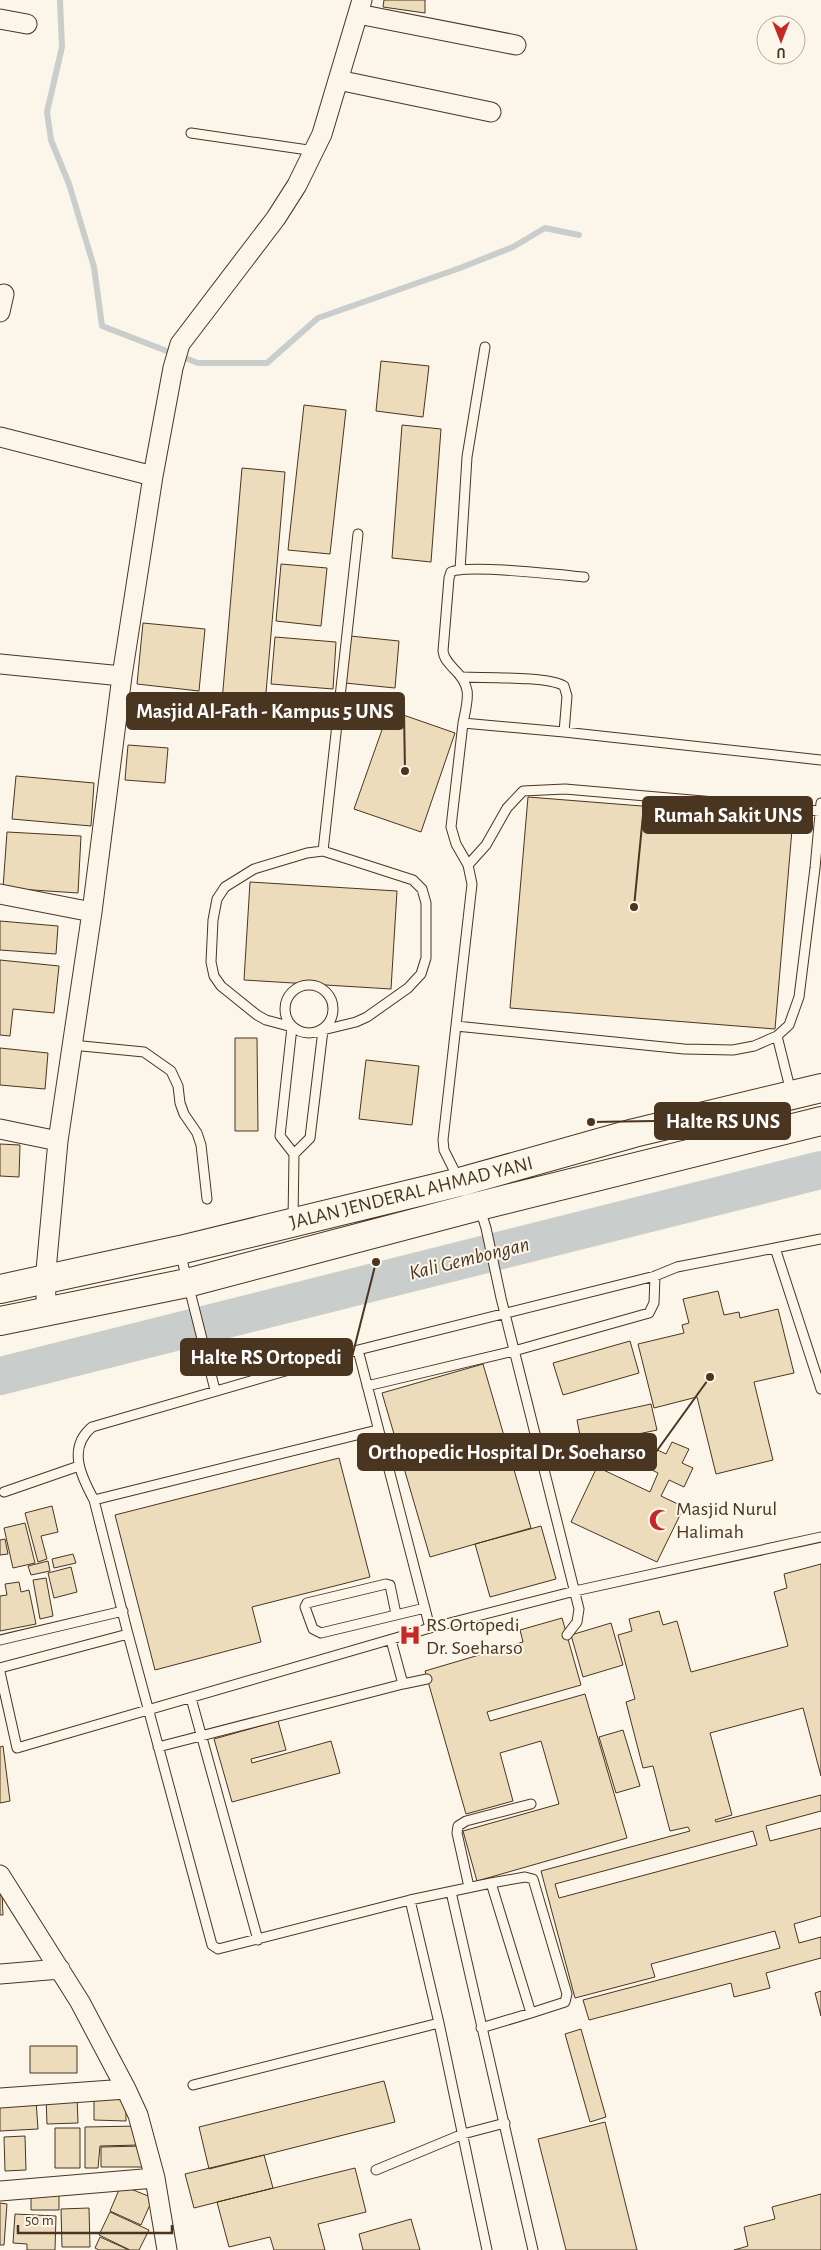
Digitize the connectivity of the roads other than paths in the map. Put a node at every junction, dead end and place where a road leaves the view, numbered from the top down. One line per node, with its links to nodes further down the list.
1 (360, 7): 4 (street); 5 (street)
2 (0, 20): 3 (street)
3 (27, 24)
4 (516, 46)
5 (338, 80): 6 (street); 8 (street)
6 (491, 112)
7 (191, 133): 8 (lane)
8 (315, 151): 11 (street)
9 (485, 347): 13 (lane)
10 (0, 438): 11 (street)
11 (153, 476): 16 (street)
12 (358, 534): 23 (lane)
13 (460, 570): 14 (lane); 17 (lane)
14 (584, 577)
15 (0, 664): 16 (street)
16 (122, 676): 27 (street)
17 (462, 677): 18 (lane); 19 (lane)
18 (463, 724): 19 (lane); 24 (lane)
19 (564, 732): 20 (lane)
20 (821, 760)
21 (821, 804): 22 (lane)
22 (820, 811): 24 (lane); 25 (lane)
23 (323, 851): 29 (lane); 30 (lane)
24 (468, 865): 28 (lane)
25 (818, 869): 31 (lane)
26 (0, 894): 27 (street)
27 (92, 912): 32 (street)
28 (456, 1026): 31 (lane); 42 (lane)
29 (292, 1027): 30 (lane); 30 (lane); 39 (lane)
30 (323, 1030): 39 (lane)
31 (777, 1036): 34 (lane)
32 (72, 1045): 38 (street); 41 (lane)
33 (821, 1088): 34 (highway, JALAN JENDERAL AHMAD YANI)
34 (792, 1095): 37 (highway, JALAN JENDERAL AHMAD YANI)
35 (821, 1121): 40 (highway, JALAN JENDERAL AHMAD YANI)
36 (0, 1129): 38 (street)
37 (634, 1133): 40 (highway); 42 (highway, JALAN JENDERAL AHMAD YANI)
38 (58, 1141): 48 (street)
39 (294, 1154): 43 (lane)
40 (644, 1165): 42 (highway, JALAN JENDERAL AHMAD YANI)
41 (207, 1199)
42 (472, 1201): 43 (highway, JALAN JENDERAL AHMAD YANI); 49 (highway, JALAN JENDERAL AHMAD YANI); 52 (lane)
43 (292, 1222): 46 (highway, JALAN JENDERAL AHMAD YANI)
44 (821, 1239): 45 (lane)
45 (775, 1248): 47 (lane); 58 (lane)
46 (180, 1250): 48 (highway, JALAN JENDERAL AHMAD YANI); 49 (lane)
47 (655, 1276): 52 (lane); 55 (lane)
48 (45, 1281): 50 (highway, JALAN JENDERAL AHMAD YANI); 51 (street)
49 (187, 1283): 51 (highway, JALAN JENDERAL AHMAD YANI); 57 (lane)
50 (0, 1289)
51 (47, 1313): 53 (highway, JALAN JENDERAL AHMAD YANI)
52 (506, 1314): 54 (lane); 55 (lane)
53 (0, 1322)
54 (358, 1350): 56 (lane); 57 (lane)
55 (514, 1351): 56 (lane); 64 (lane)
56 (367, 1386): 59 (lane)
57 (215, 1390): 60 (lane)
58 (821, 1390)
59 (377, 1430): 62 (lane); 65 (lane)
60 (79, 1466): 61 (lane); 62 (lane)
61 (4, 1492)
62 (94, 1500): 66 (lane)
63 (821, 1537): 64 (lane)
64 (575, 1591): 68 (lane); 70 (lane)
65 (424, 1608): 67 (lane); 68 (lane)
66 (123, 1611): 69 (lane); 71 (lane)
67 (396, 1614): 67 (lane)
68 (430, 1628): 72 (lane)
69 (128, 1634): 73 (lane); 78 (lane)
70 (567, 1636)
71 (0, 1640)
72 (391, 1640): 76 (lane); 77 (lane)
73 (0, 1668)
74 (0, 1672): 78 (lane)
75 (427, 1679): 76 (lane)
76 (403, 1684): 79 (lane)
77 (191, 1698): 78 (lane); 79 (lane)
78 (149, 1710): 80 (lane)
79 (201, 1735): 80 (lane); 87 (lane)
80 (158, 1747): 87 (lane)
81 (531, 1804): 84 (lane)
82 (0, 1874): 88 (street)
83 (491, 1884): 84 (lane); 90 (lane); 90 (lane)
84 (469, 1887): 85 (lane)
85 (451, 1892): 86 (lane); 92 (lane)
86 (410, 1900): 87 (lane); 91 (lane)
87 (258, 1940)
88 (60, 1968): 89 (street); 94 (street)
89 (0, 1974)
90 (531, 2013): 92 (lane)
91 (440, 2023): 93 (lane); 97 (lane)
92 (481, 2028): 96 (lane)
93 (193, 2084)
94 (126, 2089): 95 (street); 99 (street)
95 (0, 2098)
96 (505, 2123): 97 (lane); 103 (lane)
97 (463, 2134): 98 (lane); 102 (lane)
98 (376, 2170)
99 (155, 2178): 100 (street); 101 (street)
100 (0, 2191)
101 (167, 2250)
102 (487, 2250)
103 (533, 2250)

